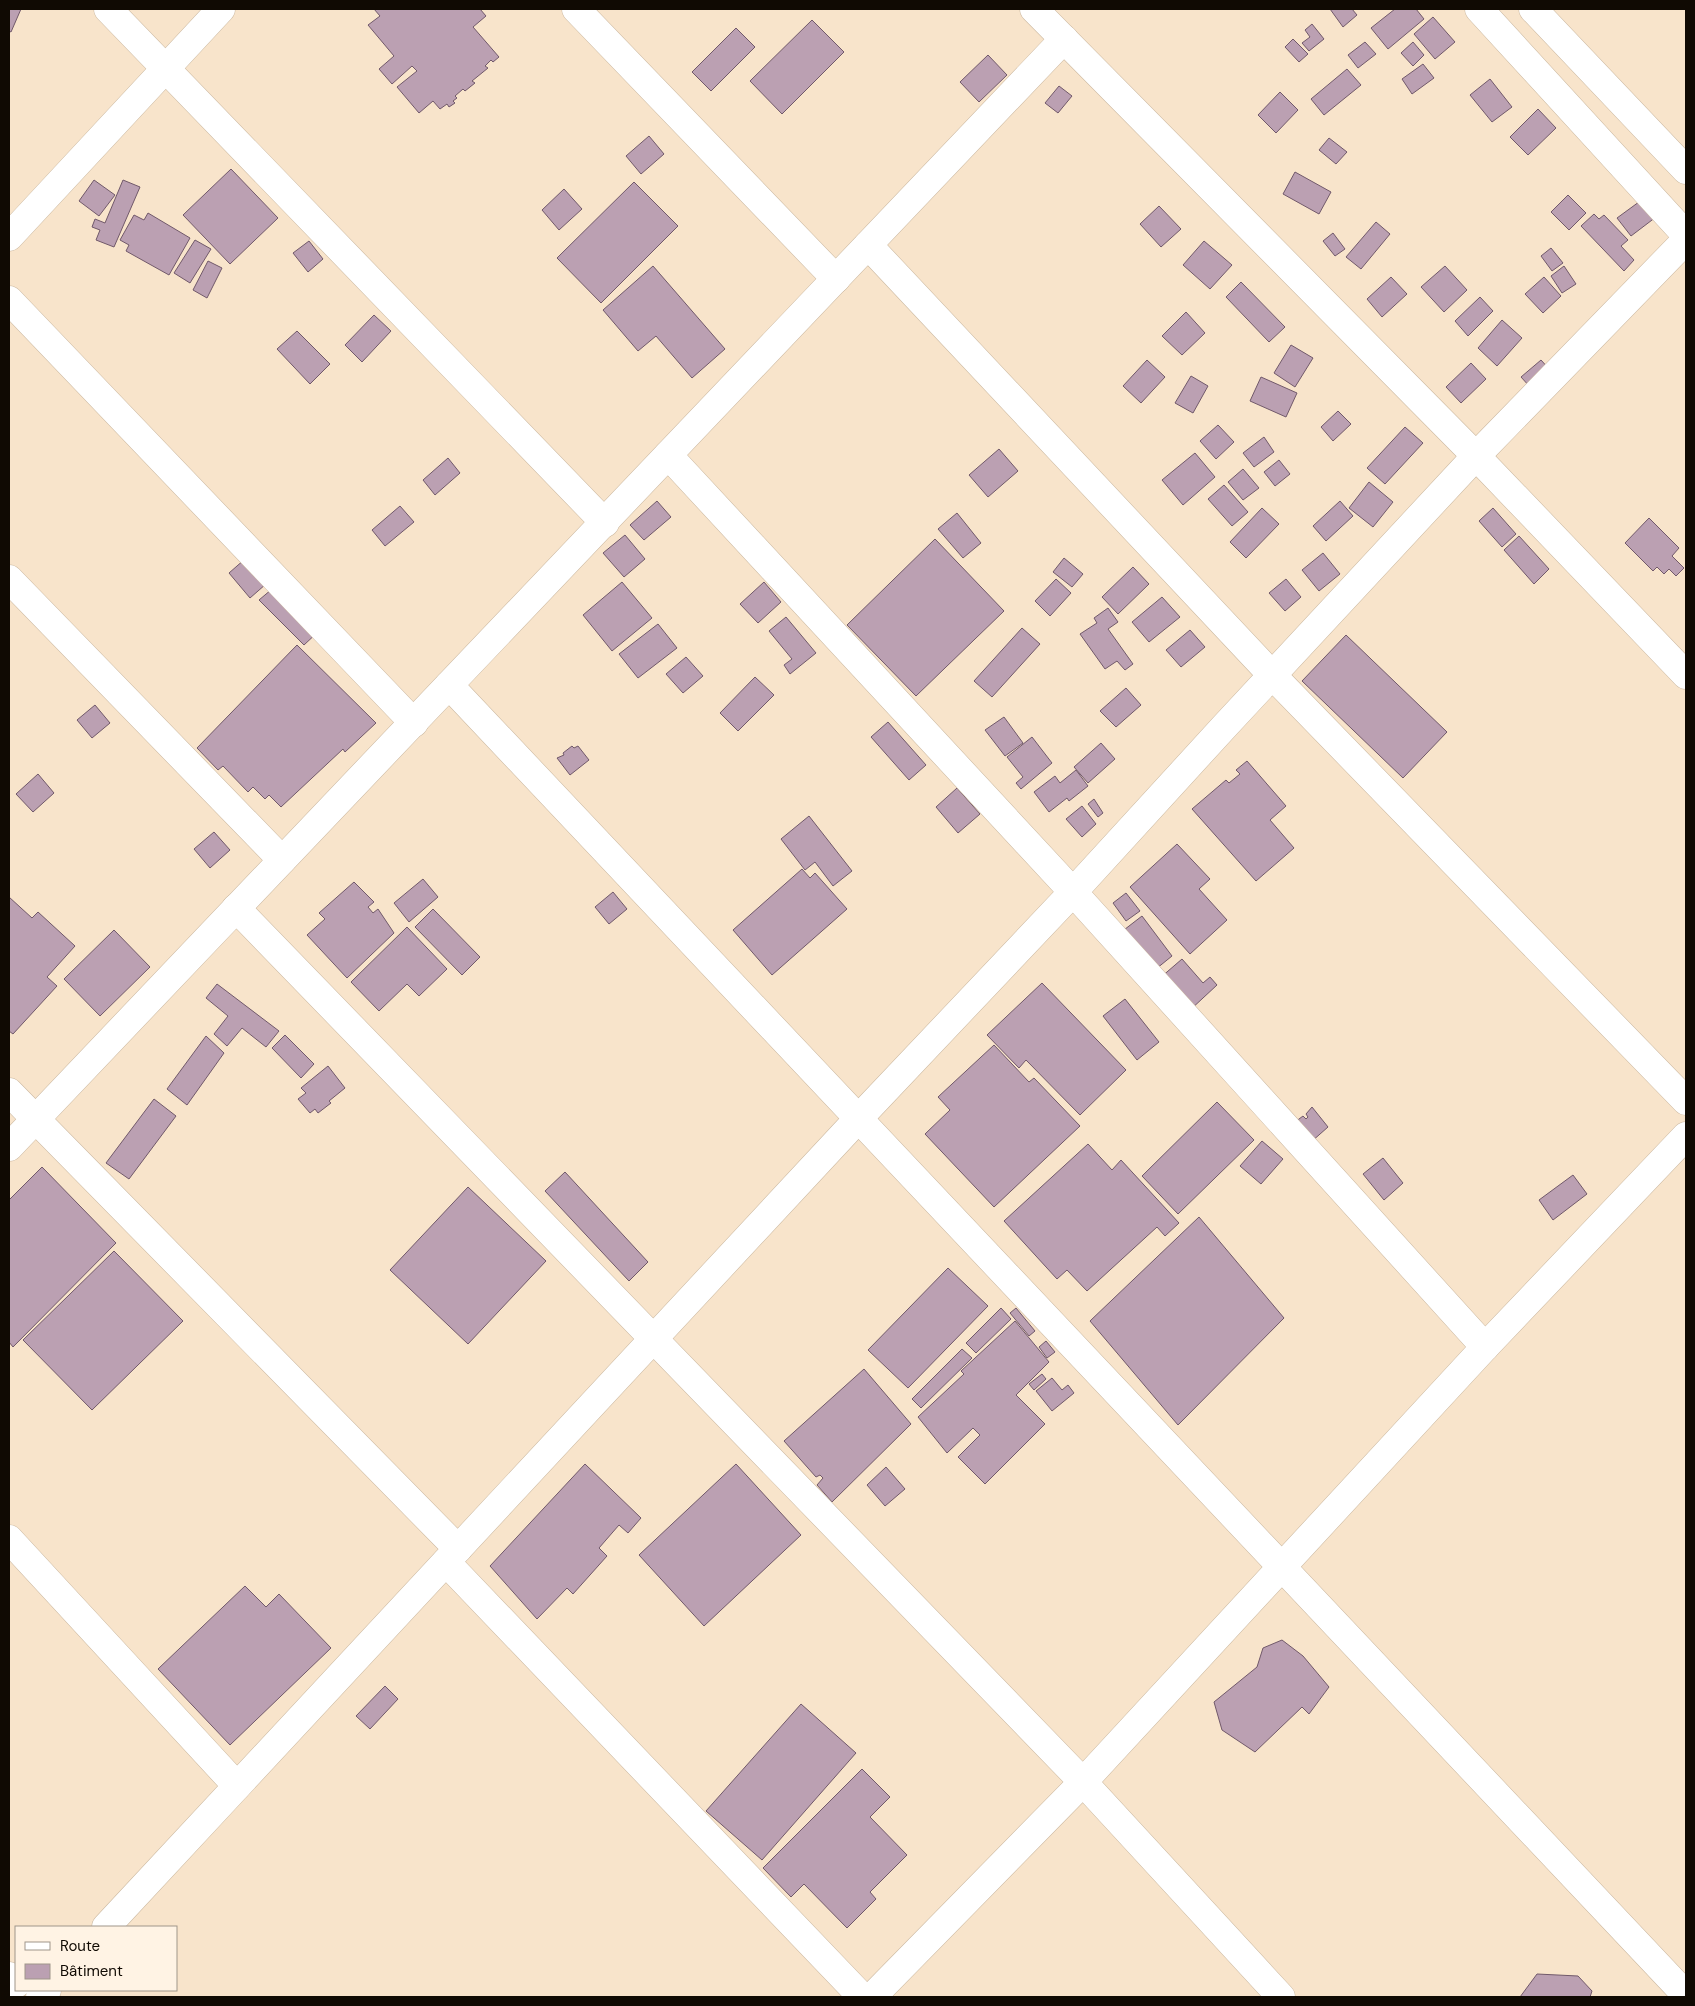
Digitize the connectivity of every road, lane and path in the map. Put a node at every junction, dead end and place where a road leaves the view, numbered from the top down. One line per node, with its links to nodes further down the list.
1 (108, 9): 8 (street)
2 (221, 9): 8 (street)
3 (576, 9): 14 (street)
4 (1034, 9): 7 (street)
5 (1479, 9): 10 (street)
6 (1533, 9): 9 (street)
7 (1064, 39): 13 (street); 17 (street)
8 (165, 69): 11 (street); 18 (street)
9 (1686, 170)
10 (1686, 235)
11 (9, 237)
12 (1686, 240): 17 (street)
13 (868, 245): 14 (street); 20 (street)
14 (836, 279): 16 (street)
15 (9, 300): 23 (street)
16 (668, 455): 18 (street); 25 (street)
17 (1476, 456): 20 (street); 21 (street)
18 (605, 523): 22 (street)
19 (9, 579): 24 (street)
20 (1272, 675): 25 (street); 28 (street)
21 (1686, 676)
22 (449, 685): 23 (street); 30 (street)
23 (414, 723): 24 (street)
24 (282, 860): 26 (street)
25 (1073, 892): 30 (street); 34 (street)
26 (236, 908): 29 (street); 33 (street)
27 (9, 1092): 29 (street)
28 (1686, 1101)
29 (35, 1119): 32 (street); 36 (street)
30 (858, 1119): 33 (street); 37 (street)
31 (1686, 1136): 34 (street)
32 (9, 1147)
33 (653, 1340): 36 (street); 38 (street)
34 (1485, 1347): 37 (street)
35 (9, 1539): 39 (street)
36 (452, 1555): 39 (street); 42 (street)
37 (1281, 1566): 38 (street); 41 (street)
38 (1083, 1782): 43 (street); 44 (street)
39 (237, 1786): 40 (street)
40 (107, 1926)
41 (1686, 1995)
42 (862, 1997)
43 (872, 1997)
44 (1281, 1997)

